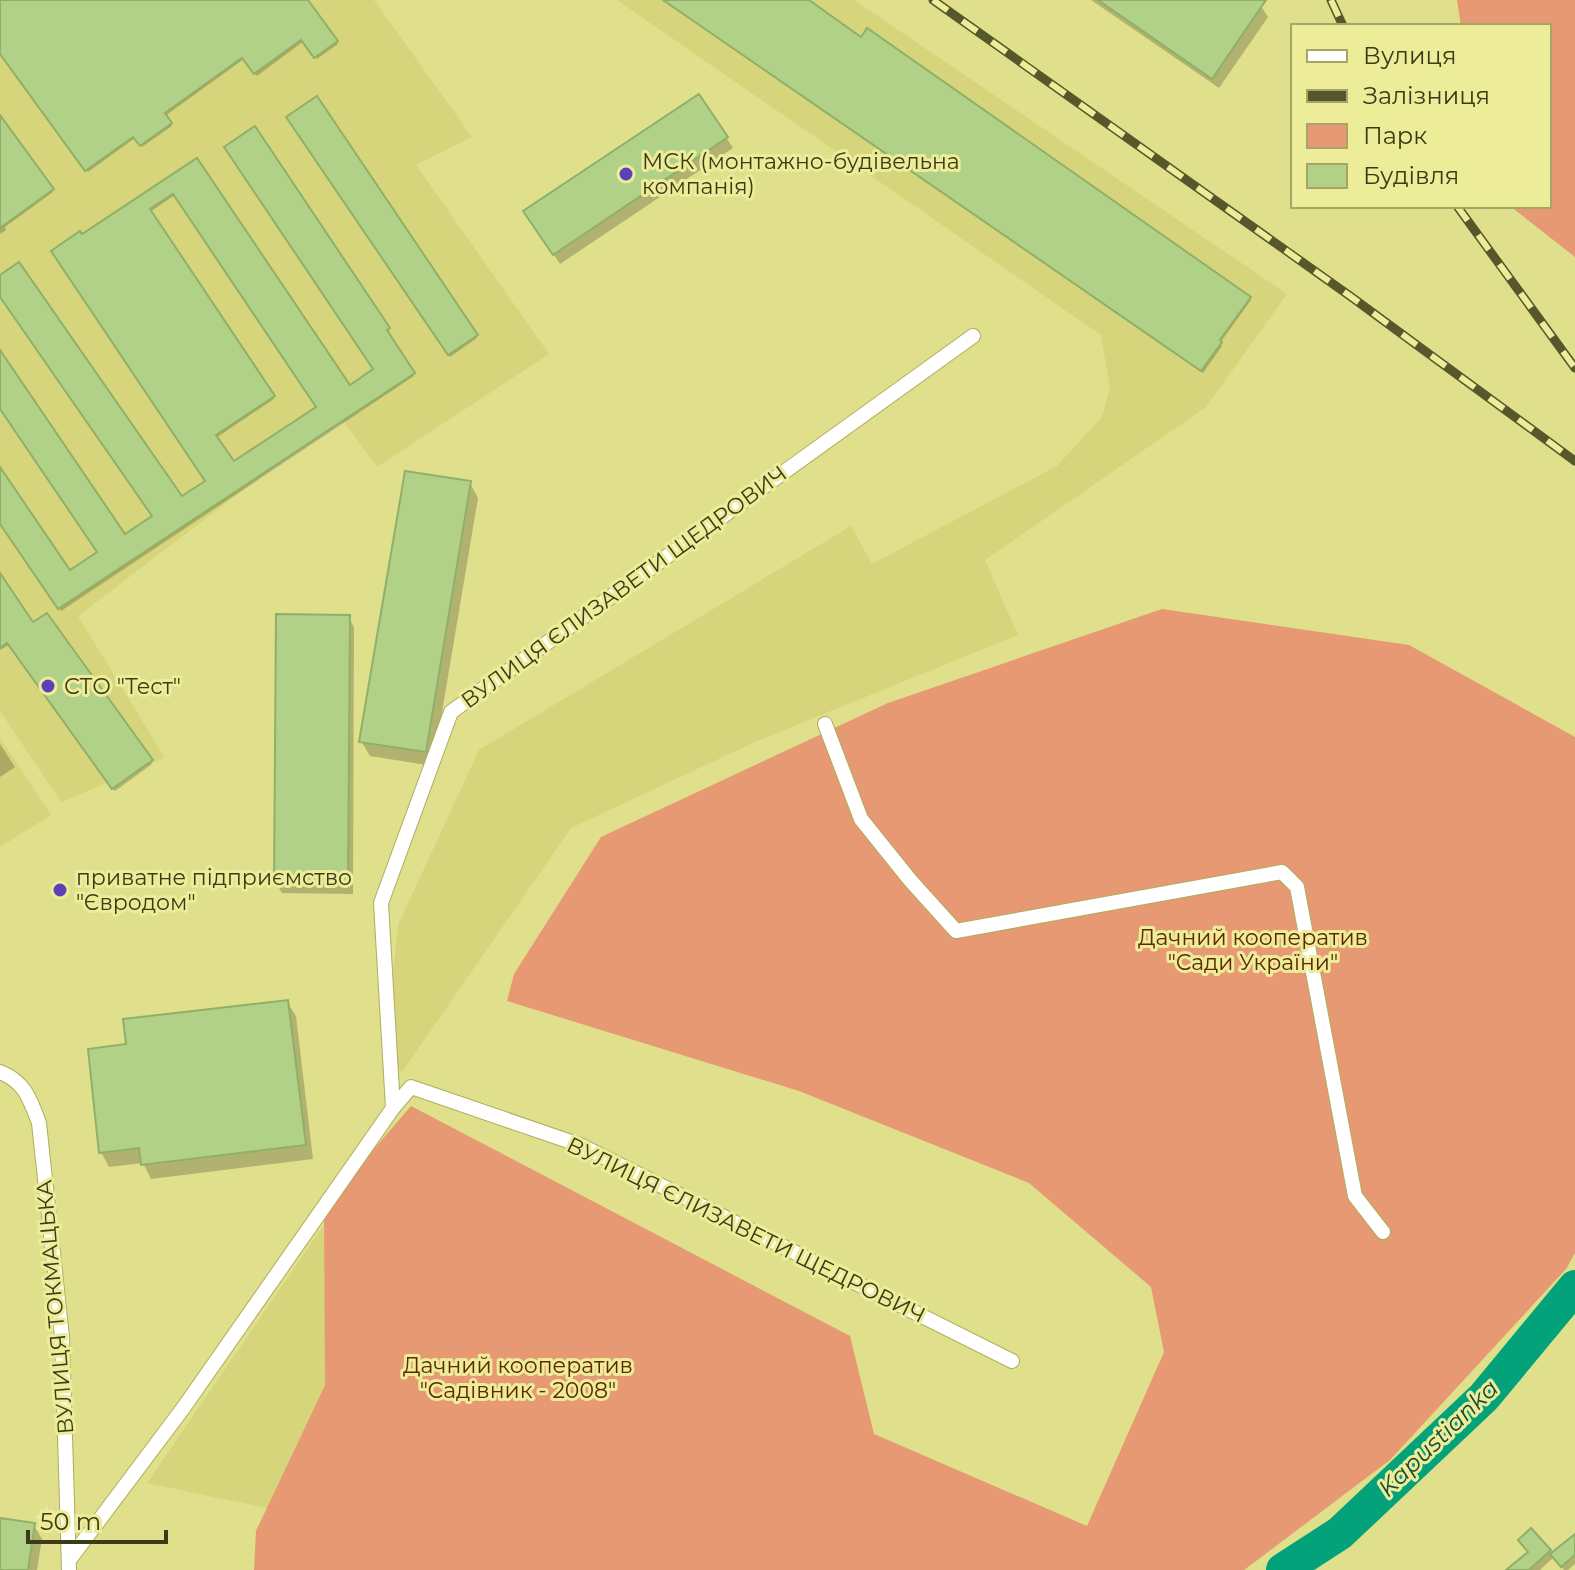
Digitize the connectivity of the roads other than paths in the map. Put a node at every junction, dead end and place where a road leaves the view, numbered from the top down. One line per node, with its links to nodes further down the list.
1 (973, 336): 4 (street, ВУЛИЦЯ ЄЛИЗАВЕТИ ЩЕДРОВИЧ)
2 (825, 724): 5 (street)
3 (0, 1072): 7 (street, ВУЛИЦЯ ТОКМАЦЬКА)
4 (393, 1108): 6 (street, ВУЛИЦЯ ЄЛИЗАВЕТИ ЩЕДРОВИЧ); 7 (street, ВУЛИЦЯ ЄЛИЗАВЕТИ ЩЕДРОВИЧ)
5 (1383, 1232)
6 (1012, 1361)
7 (69, 1564)

